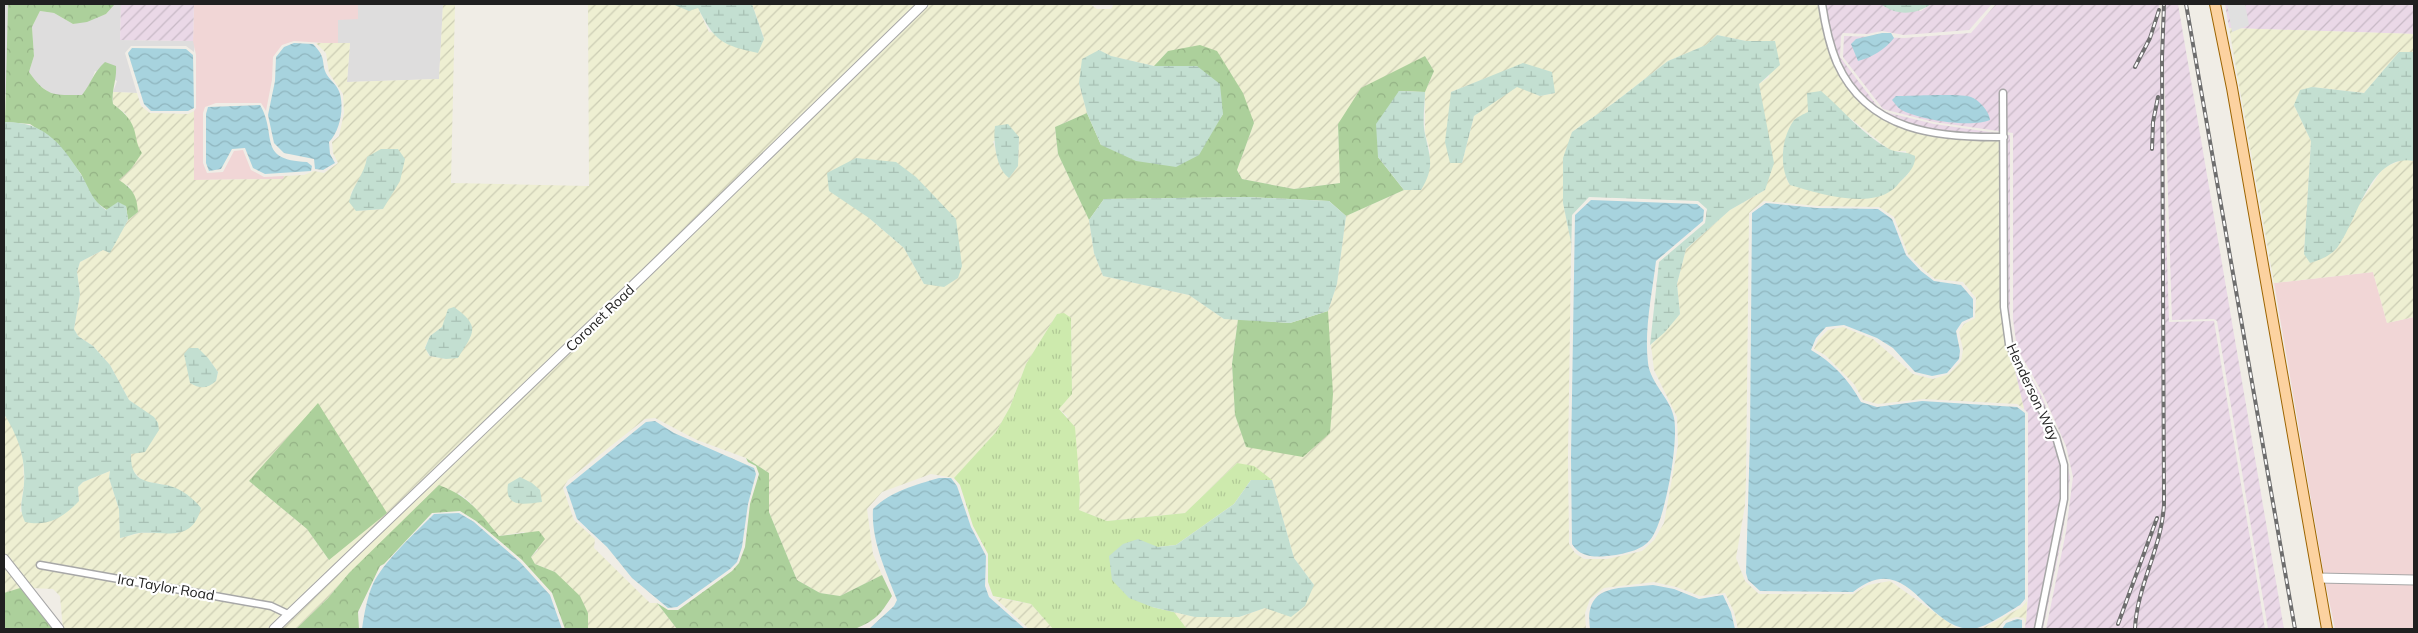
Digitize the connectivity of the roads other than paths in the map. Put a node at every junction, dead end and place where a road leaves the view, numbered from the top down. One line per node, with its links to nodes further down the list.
1 (923, 4): 10 (street, Coronet Road)
2 (1822, 4): 5 (street)
3 (2216, 4): 8 (main road)
4 (2003, 93): 5 (street, Henderson Way)
5 (2004, 137): 13 (street, Henderson Way)
6 (4, 559): 11 (street)
7 (40, 565): 10 (street, Ira Taylor Road)
8 (2318, 578): 9 (street); 14 (main road)
9 (2414, 580)
10 (290, 615): 12 (street, Coronet Road)
11 (59, 629)
12 (274, 629)
13 (2038, 629)
14 (2327, 629)

